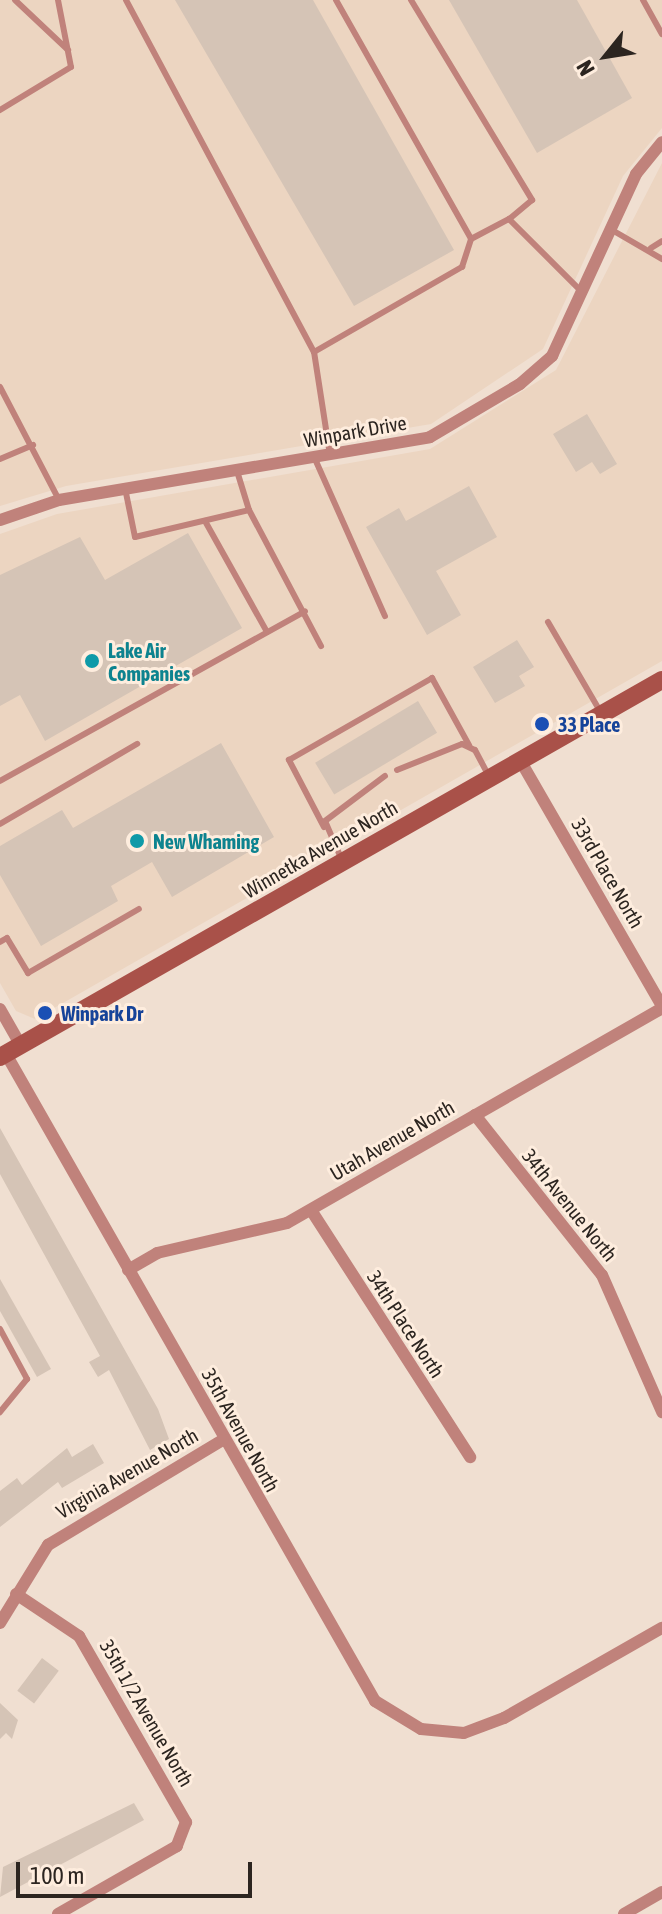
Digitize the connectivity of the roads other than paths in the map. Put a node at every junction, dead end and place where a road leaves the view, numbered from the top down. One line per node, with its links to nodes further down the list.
1 (15, 0): 8 (lane)
2 (58, 0): 8 (lane)
3 (126, 0): 18 (lane)
4 (336, 0): 13 (lane)
5 (411, 0): 11 (lane)
6 (643, 0): 7 (lane)
7 (662, 34)
8 (68, 50): 9 (lane)
9 (0, 110)
10 (662, 142): 12 (street, Winpark Drive)
11 (509, 219): 13 (lane); 17 (lane)
12 (612, 230): 15 (lane); 17 (street, Winpark Drive)
13 (471, 239): 18 (lane)
14 (662, 241): 15 (lane)
15 (651, 248): 16 (lane)
16 (662, 259)
17 (583, 293): 21 (street, Winpark Drive)
18 (314, 352): 21 (lane)
19 (0, 387): 20 (lane)
20 (33, 445): 22 (lane); 26 (lane)
21 (331, 456): 23 (street, Winpark Drive)
22 (0, 459)
23 (315, 459): 24 (street, Winpark Drive); 31 (lane)
24 (237, 471): 25 (street, Winpark Drive); 27 (lane)
25 (125, 488): 26 (street, Winpark Drive); 29 (lane)
26 (59, 500): 28 (street, Winpark Drive)
27 (249, 510): 29 (lane); 30 (lane)
28 (0, 520)
29 (205, 521): 33 (lane)
30 (305, 611): 33 (lane); 34 (lane)
31 (385, 616)
32 (548, 622): 36 (lane)
33 (267, 632): 43 (lane)
34 (321, 646)
35 (662, 680): 36 (main road, Winnetka Avenue North)
36 (601, 714): 39 (main road, Winnetka Avenue North)
37 (137, 744): 44 (lane)
38 (469, 745): 40 (lane); 42 (lane); 45 (lane)
39 (520, 760): 42 (main road, Winnetka Avenue North); 49 (street, 33rd Place North)
40 (397, 770)
41 (385, 776): 45 (lane)
42 (490, 778): 46 (main road, Winnetka Avenue North)
43 (0, 781)
44 (0, 824)
45 (324, 827): 46 (lane)
46 (343, 862): 51 (main road, Winnetka Avenue North)
47 (139, 909): 48 (lane)
48 (0, 942)
49 (662, 1007): 52 (street, Utah Avenue North)
50 (0, 1009): 51 (street)
51 (9, 1052): 54 (street, 35th Avenue North)
52 (475, 1115): 53 (street, Utah Avenue North); 57 (street, 34th Avenue North)
53 (311, 1210): 54 (street, Utah Avenue North); 59 (street, 34th Place North)
54 (128, 1270): 58 (street, 35th Avenue North)
55 (0, 1329): 56 (lane)
56 (0, 1412)
57 (662, 1412)
58 (223, 1440): 60 (street, Virginia Avenue North); 62 (street, 35th Avenue North)
59 (470, 1457)
60 (16, 1594): 61 (street, Virginia Avenue North); 64 (street, 35th 1/2 Avenue North)
61 (0, 1623)
62 (662, 1628)
63 (662, 1892): 65 (street)
64 (58, 1914)
65 (624, 1914)

